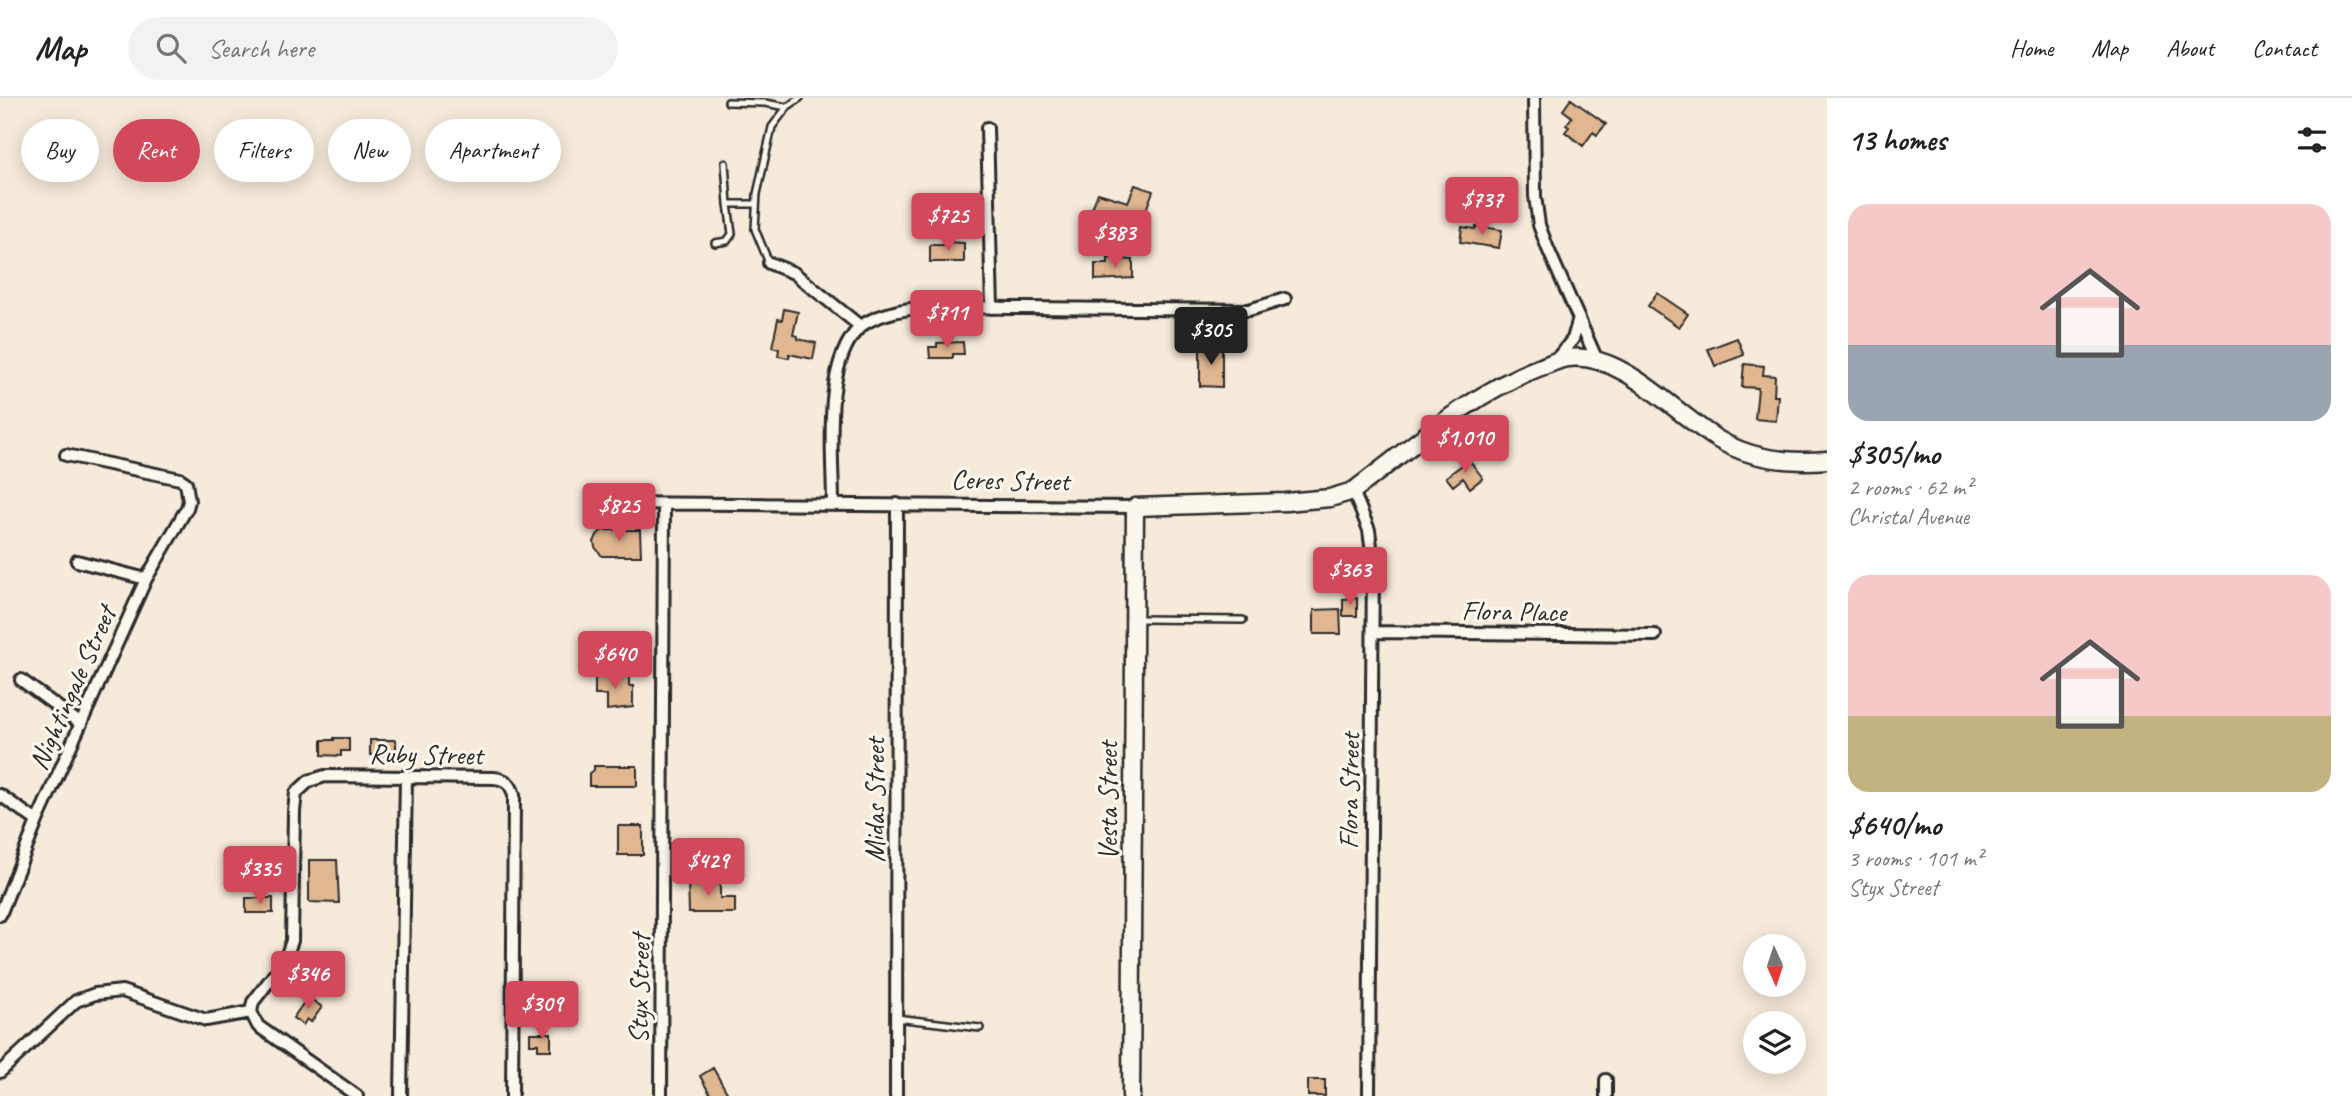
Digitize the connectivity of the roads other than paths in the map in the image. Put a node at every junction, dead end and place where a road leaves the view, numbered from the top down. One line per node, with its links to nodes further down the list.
1 (800, 98): 4 (lane)
2 (1534, 98): 13 (street)
3 (728, 102): 4 (lane)
4 (786, 107): 8 (lane)
5 (987, 128): 12 (street)
6 (725, 163): 7 (lane)
7 (729, 204): 8 (lane); 9 (lane)
8 (756, 204): 10 (lane)
9 (715, 243)
10 (769, 263): 14 (street)
11 (1285, 299): 12 (street)
12 (992, 308): 14 (street)
13 (1579, 318): 15 (street); 16 (street)
14 (860, 326): 21 (street)
15 (1597, 360): 16 (street); 18 (street)
16 (1554, 362): 19 (street)
17 (66, 455): 26 (street, Nightingale Street)
18 (1827, 460)
19 (1353, 491): 24 (street, Ceres Street); 29 (street, Flora Street)
20 (600, 503): 22 (street, Ceres Street)
21 (832, 503): 22 (street, Ceres Street); 23 (street, Ceres Street)
22 (664, 504): 45 (street, Styx Street)
23 (897, 504): 24 (street, Ceres Street); 38 (street, Midas Street)
24 (1135, 507): 27 (street, Vesta Street)
25 (77, 561): 26 (street)
26 (146, 579): 32 (street, Nightingale Street)
27 (1134, 618): 28 (lane); 47 (street, Vesta Street)
28 (1243, 620)
29 (1373, 632): 30 (street, Flora Place); 48 (street, Flora Street)
30 (1655, 635)
31 (21, 680): 32 (street)
32 (81, 724): 35 (street, Nightingale Street)
33 (405, 776): 37 (street, Ruby Street); 43 (street); 44 (street, Ruby Street)
34 (0, 795): 35 (street)
35 (37, 821): 36 (street, Nightingale Street)
36 (0, 915)
37 (252, 1007): 40 (street); 42 (street)
38 (896, 1018): 39 (lane); 46 (street, Midas Street)
39 (980, 1028)
40 (0, 1072)
41 (1606, 1080): 49 (street)
42 (357, 1096)
43 (401, 1096)
44 (512, 1096)
45 (661, 1096)
46 (896, 1096)
47 (1131, 1096)
48 (1369, 1096)
49 (1606, 1096)

